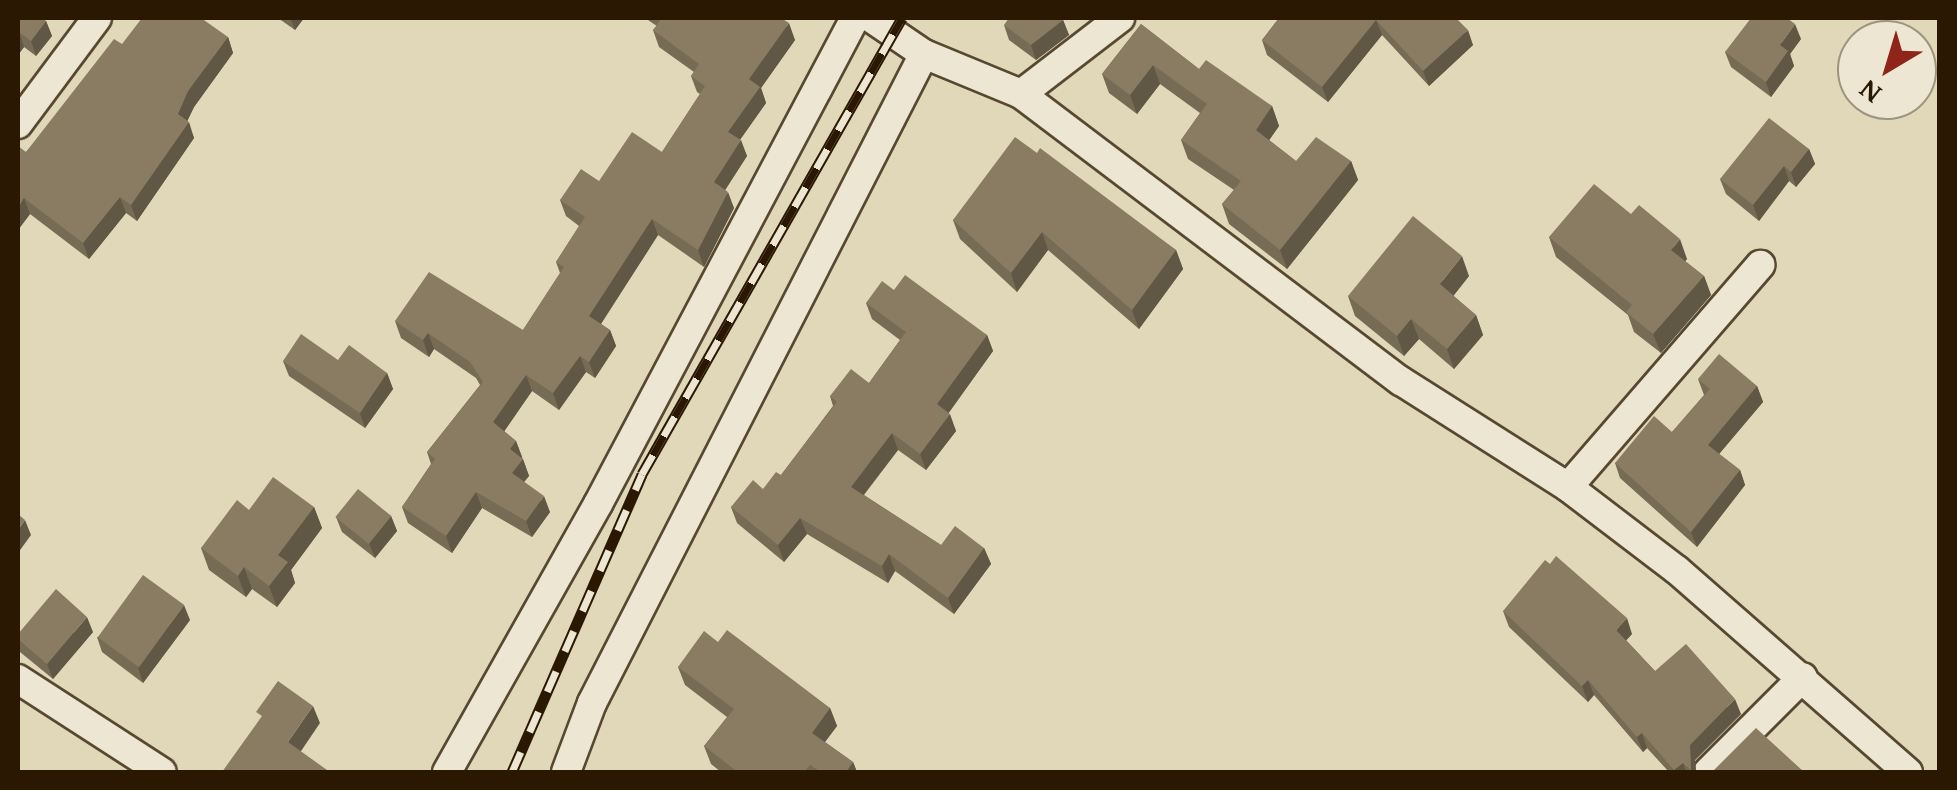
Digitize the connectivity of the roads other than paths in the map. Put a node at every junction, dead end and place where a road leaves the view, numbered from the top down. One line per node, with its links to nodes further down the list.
1 (96, 18): 7 (street)
2 (855, 18): 13 (street)
3 (871, 18): 5 (street)
4 (1120, 18): 6 (street)
5 (924, 54): 6 (street); 14 (street)
6 (1022, 94): 9 (street)
7 (18, 124)
8 (1760, 265): 9 (street)
9 (1568, 487): 10 (street)
10 (1803, 678): 15 (street); 16 (street)
11 (18, 679): 12 (street)
12 (162, 772)
13 (447, 772)
14 (566, 772)
15 (1708, 772)
16 (1908, 772)

